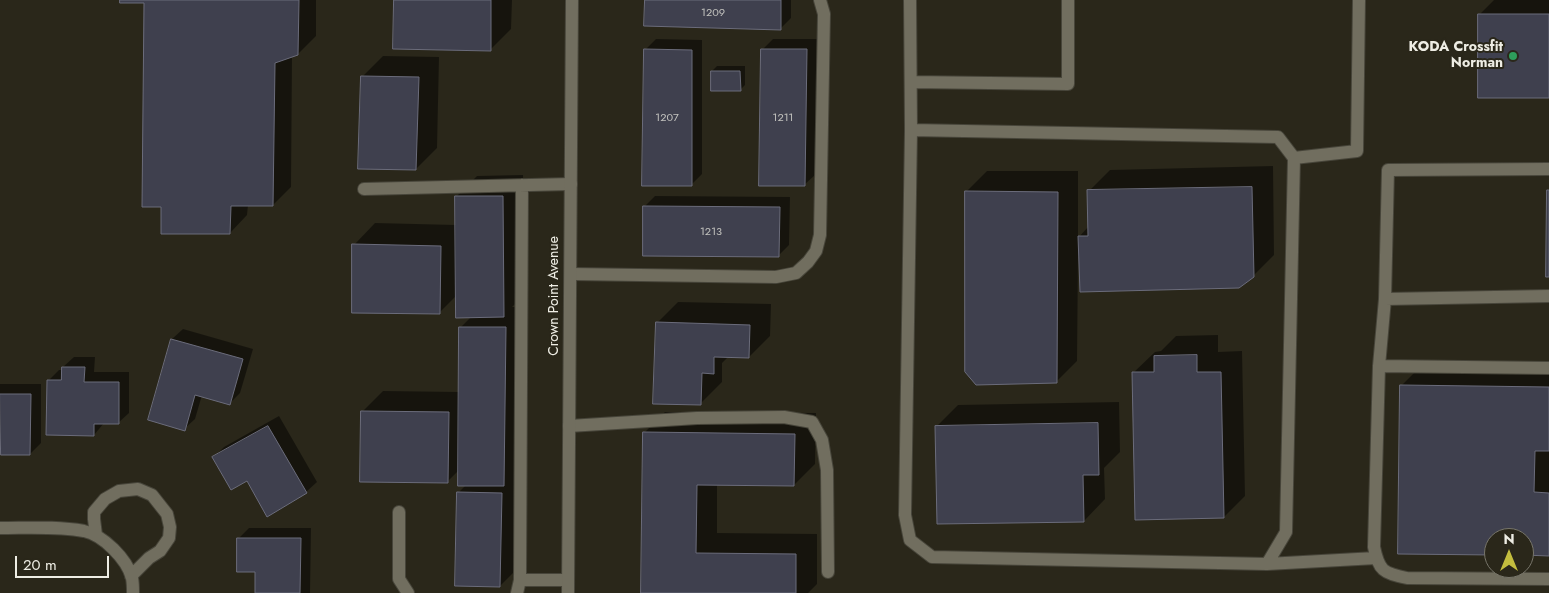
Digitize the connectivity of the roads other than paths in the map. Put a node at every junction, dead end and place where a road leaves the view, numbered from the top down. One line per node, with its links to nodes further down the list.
1 (572, 0): 10 (street, Crown Point Avenue)
2 (820, 0): 13 (street)
3 (910, 0): 6 (street)
4 (1068, 0): 6 (street)
5 (1359, 0): 8 (street)
6 (911, 82): 7 (street)
7 (911, 130): 8 (street); 23 (street)
8 (1294, 158): 23 (street)
9 (1549, 169): 15 (street)
10 (571, 184): 11 (street); 13 (street, Crown Point Avenue)
11 (522, 185): 12 (street); 28 (street)
12 (364, 189)
13 (571, 274): 18 (street, Crown Point Avenue)
14 (1549, 296): 15 (street)
15 (1385, 299): 16 (street)
16 (1379, 366): 17 (street); 22 (street)
17 (1549, 368)
18 (569, 426): 24 (street); 27 (street, Crown Point Avenue)
19 (399, 512): 30 (street)
20 (0, 528): 21 (street)
21 (96, 535): 25 (street); 25 (street)
22 (1376, 558): 23 (street); 26 (street)
23 (1267, 564)
24 (828, 572)
25 (131, 576): 29 (street)
26 (1549, 579)
27 (568, 580): 28 (street); 31 (street, Crown Point Avenue)
28 (519, 587)
29 (133, 593)
30 (408, 593)
31 (568, 593)

